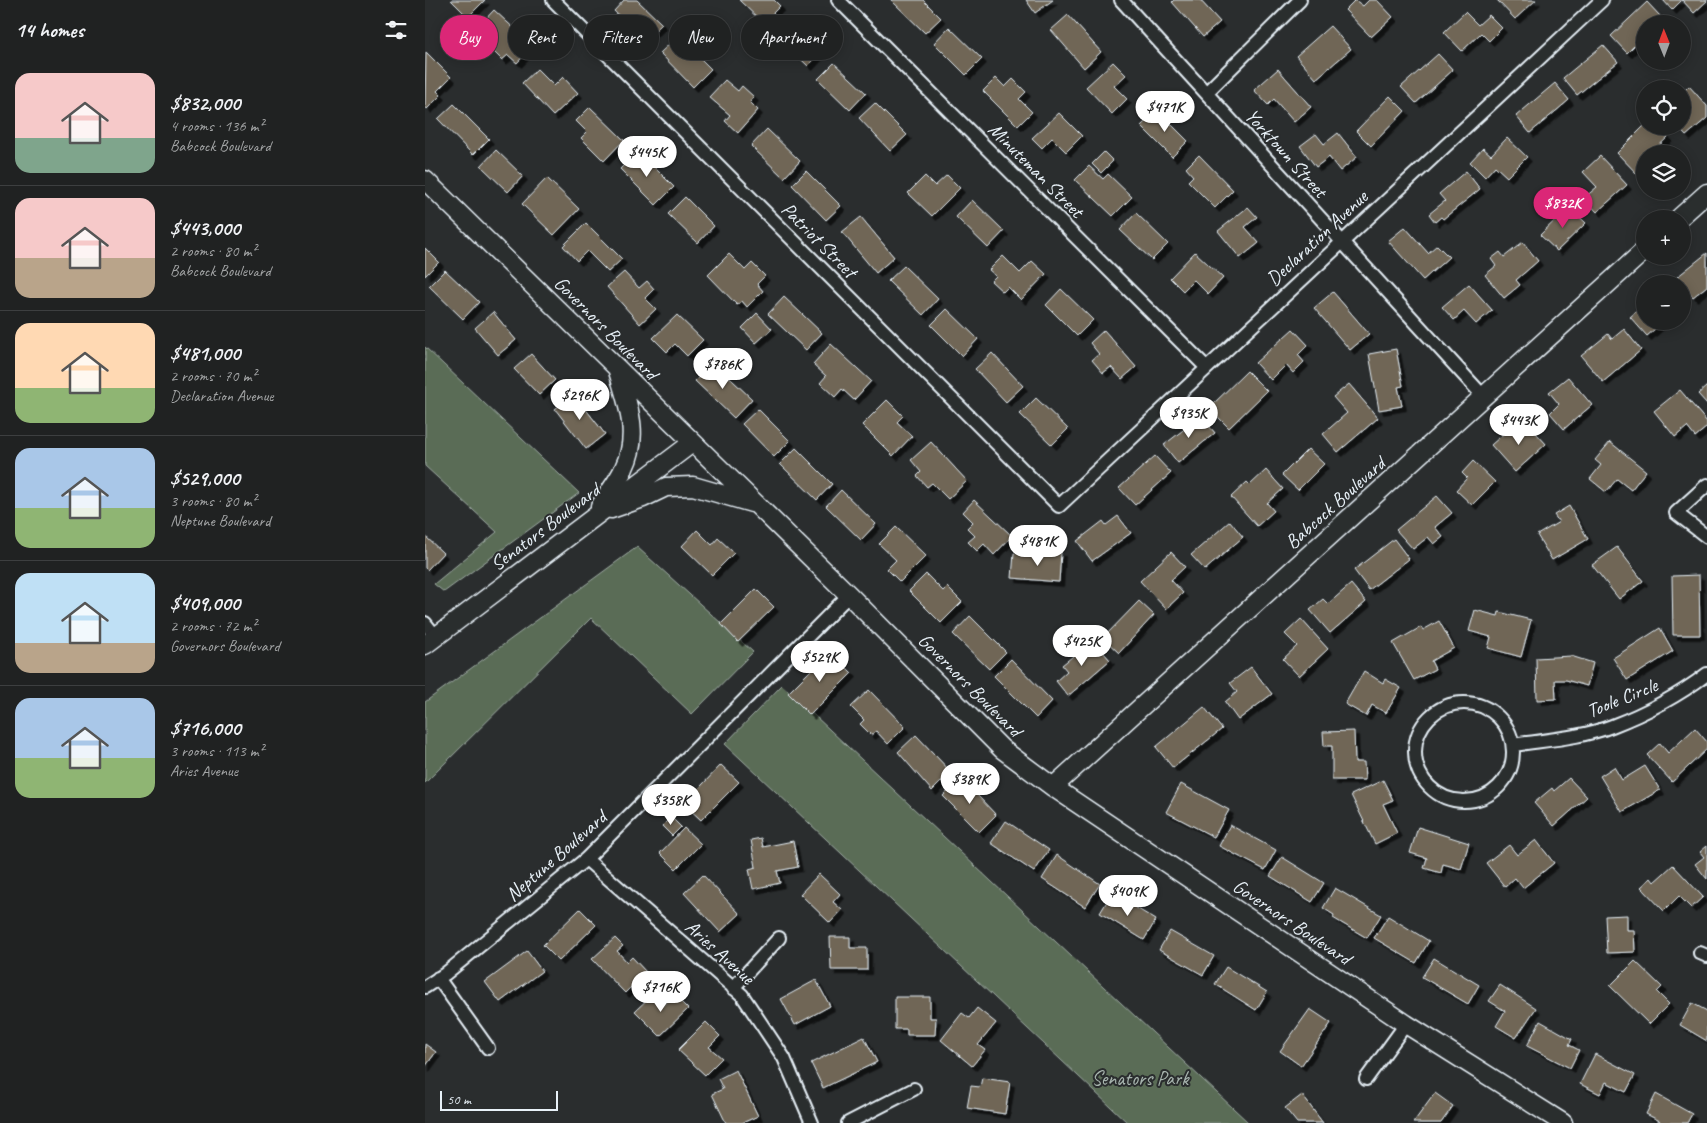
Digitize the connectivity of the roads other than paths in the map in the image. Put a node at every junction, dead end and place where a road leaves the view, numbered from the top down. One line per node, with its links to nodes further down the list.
1 (553, 0): 18 (street, Patriot Street)
2 (838, 0): 12 (street, Minuteman Street)
3 (1121, 0): 6 (street, Yorktown Street)
4 (1300, 0): 6 (street)
5 (1602, 0): 10 (street, Declaration Avenue)
6 (1207, 92): 10 (street, Yorktown Street)
7 (425, 180): 13 (main road, Governors Boulevard)
8 (1707, 192): 9 (main road)
9 (1688, 210)
10 (1340, 242): 12 (street, Declaration Avenue); 14 (street, Yorktown Street)
11 (1636, 258): 14 (main road, Babcock Boulevard)
12 (1207, 368): 18 (street, Declaration Avenue)
13 (618, 370): 15 (main road, Governors Boulevard); 19 (main road)
14 (1484, 397): 26 (main road, Babcock Boulevard)
15 (692, 443): 17 (main road, Governors Boulevard); 19 (main road, Senators Boulevard)
16 (1707, 485): 20 (street)
17 (754, 504): 19 (main road); 21 (main road, Governors Boulevard)
18 (1059, 506)
19 (596, 514): 23 (main road, Senators Boulevard)
20 (1707, 537)
21 (849, 595): 26 (main road, Governors Boulevard); 27 (street, Neptune Boulevard)
22 (425, 623): 23 (street)
23 (431, 641)
24 (1707, 674): 25 (street, Toole Circle)
25 (1513, 745): 25 (street)
26 (1053, 787): 32 (main road, Governors Boulevard)
27 (586, 859): 29 (street, Neptune Boulevard); 31 (street, Aries Avenue)
28 (779, 938): 31 (street)
29 (438, 978): 30 (street, Neptune Boulevard); 33 (street)
30 (425, 987)
31 (733, 988): 36 (street, Aries Avenue)
32 (1406, 1024): 34 (street); 38 (main road, Governors Boulevard)
33 (488, 1048)
34 (1367, 1079)
35 (914, 1089): 37 (street)
36 (812, 1123)
37 (847, 1123)
38 (1563, 1123)

